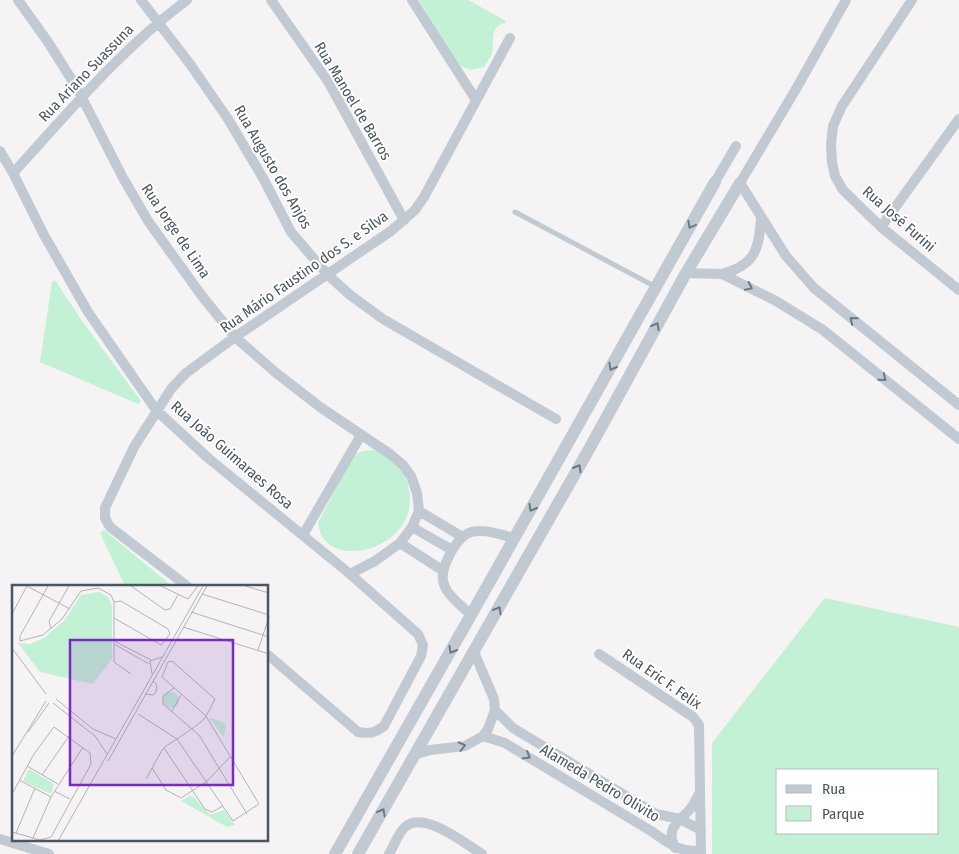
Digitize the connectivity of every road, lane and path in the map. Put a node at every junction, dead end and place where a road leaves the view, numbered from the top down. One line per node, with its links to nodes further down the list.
1 (18, 0): 10 (street, Rua Jorge de Lima)
2 (140, 0): 8 (street, Rua Augusto dos Anjos)
3 (186, 0): 8 (street, Rua Ariano Suassuna)
4 (271, 0): 21 (street, Rua Manoel de Barros)
5 (412, 0): 11 (street)
6 (846, 0): 17 (street)
7 (912, 0): 22 (street, Rua José Furini)
8 (158, 22): 10 (street, Rua Ariano Suassuna); 24 (street, Rua Augusto dos Anjos)
9 (510, 38): 11 (street, Rua Mário Faustino dos S. e Silva)
10 (81, 97): 15 (street, Rua Ariano Suassuna); 28 (street, Rua Jorge de Lima)
11 (476, 100): 21 (street, Rua Mário Faustino dos S. e Silva)
12 (959, 119): 22 (street)
13 (736, 146): 16 (street)
14 (0, 151): 15 (street, Rua João Guimaraes Rosa)
15 (13, 173): 30 (street, Rua João Guimaraes Rosa)
16 (715, 182): 17 (street); 18 (street); 26 (street, one-way to 26)
17 (740, 183): 18 (street); 20 (street)
18 (723, 210): 23 (street)
19 (515, 212): 26 (lane)
20 (761, 218): 25 (street); 29 (street, one-way to 20)
21 (404, 220): 24 (street, Rua Mário Faustino dos S. e Silva)
22 (881, 227): 27 (street, Rua José Furini)
23 (686, 273): 25 (street); 35 (street, one-way to 23)
24 (327, 274): 28 (street, Rua Mário Faustino dos S. e Silva); 31 (street, Rua Augusto dos Anjos)
25 (722, 274): 33 (street, one-way to 33)
26 (657, 287): 34 (street, one-way to 34)
27 (959, 290)
28 (235, 337): 30 (street, Rua Mário Faustino dos S. e Silva); 32 (street, Rua Jorge de Lima)
29 (959, 405)
30 (156, 410): 38 (street, Rua João Guimaraes Rosa); 45 (street, Rua Mário Faustino dos S. e Silva)
31 (556, 419)
32 (361, 435): 36 (street, Rua Jorge de Lima); 38 (street)
33 (959, 439)
34 (570, 440): 35 (street); 40 (street, one-way to 40)
35 (588, 450): 47 (street, one-way to 35)
36 (419, 511): 37 (street); 39 (street)
37 (412, 527): 41 (street); 42 (street)
38 (303, 535): 44 (street, Rua João Guimaraes Rosa)
39 (461, 536): 40 (street); 42 (street)
40 (514, 538): 46 (street)
41 (400, 543): 43 (street); 44 (street)
42 (452, 550): 43 (street)
43 (442, 570): 46 (street)
44 (350, 574): 49 (street, Rua João Guimaraes Rosa)
45 (186, 585)
46 (471, 615): 53 (street, one-way to 53)
47 (474, 652): 50 (street); 52 (street)
48 (599, 654): 55 (street, Rua Eric F. Felix)
49 (269, 656)
50 (495, 710): 51 (street); 56 (street, Alameda Pedro Olivito)
51 (483, 736): 52 (street, one-way to 51); 59 (street, Alameda Pedro Olivito, one-way to 59)
52 (414, 755): 54 (street)
53 (378, 778): 54 (street); 62 (street)
54 (396, 788): 63 (street, one-way to 54)
55 (699, 794): 56 (street); 57 (street, Rua Eric F. Felix)
56 (680, 819): 57 (street, Alameda Pedro Olivito); 59 (street)
57 (701, 830): 60 (street)
58 (0, 839): 61 (street)
59 (677, 850): 60 (street, Alameda Pedro Olivito)
60 (701, 852)
61 (48, 854)
62 (334, 854)
63 (358, 854)
64 (389, 854): 65 (street)
65 (482, 854)

